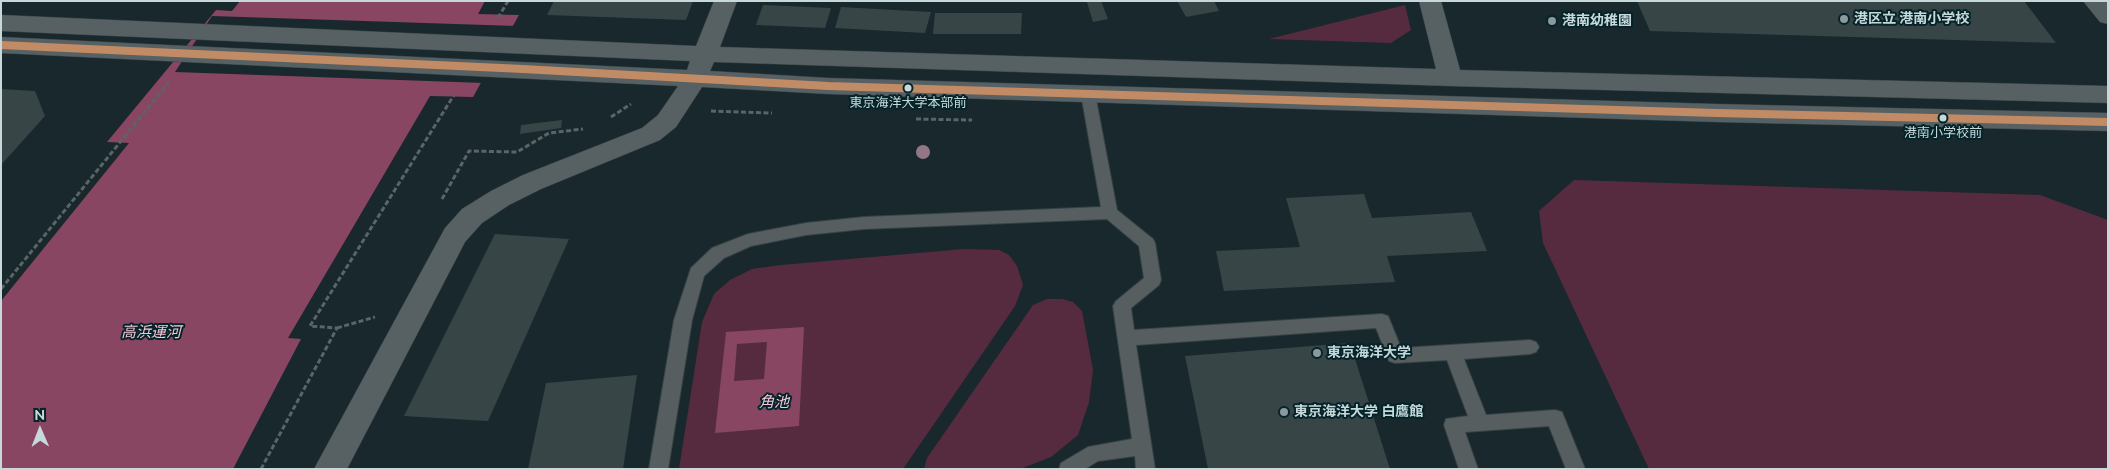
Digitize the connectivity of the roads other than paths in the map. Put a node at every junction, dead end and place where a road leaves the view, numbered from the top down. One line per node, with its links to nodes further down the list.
1 (726, 1): 7 (street)
2 (1430, 1): 8 (street)
3 (2094, 1): 4 (main road)
4 (2108, 18)
5 (1, 23): 7 (street)
6 (1, 44): 9 (street)
7 (706, 54): 8 (street); 9 (street)
8 (1450, 78): 11 (street)
9 (695, 79): 10 (street); 19 (street)
10 (1088, 94): 12 (street); 13 (lane)
11 (2108, 95)
12 (2108, 122)
13 (1110, 213): 14 (lane); 20 (lane)
14 (1127, 338): 16 (lane); 18 (lane)
15 (1530, 347): 16 (lane)
16 (1453, 352): 17 (lane)
17 (1480, 423): 23 (lane); 24 (lane)
18 (1143, 446): 21 (lane); 22 (lane)
19 (330, 469)
20 (658, 469)
21 (1068, 469)
22 (1146, 469)
23 (1469, 469)
24 (1576, 469)

